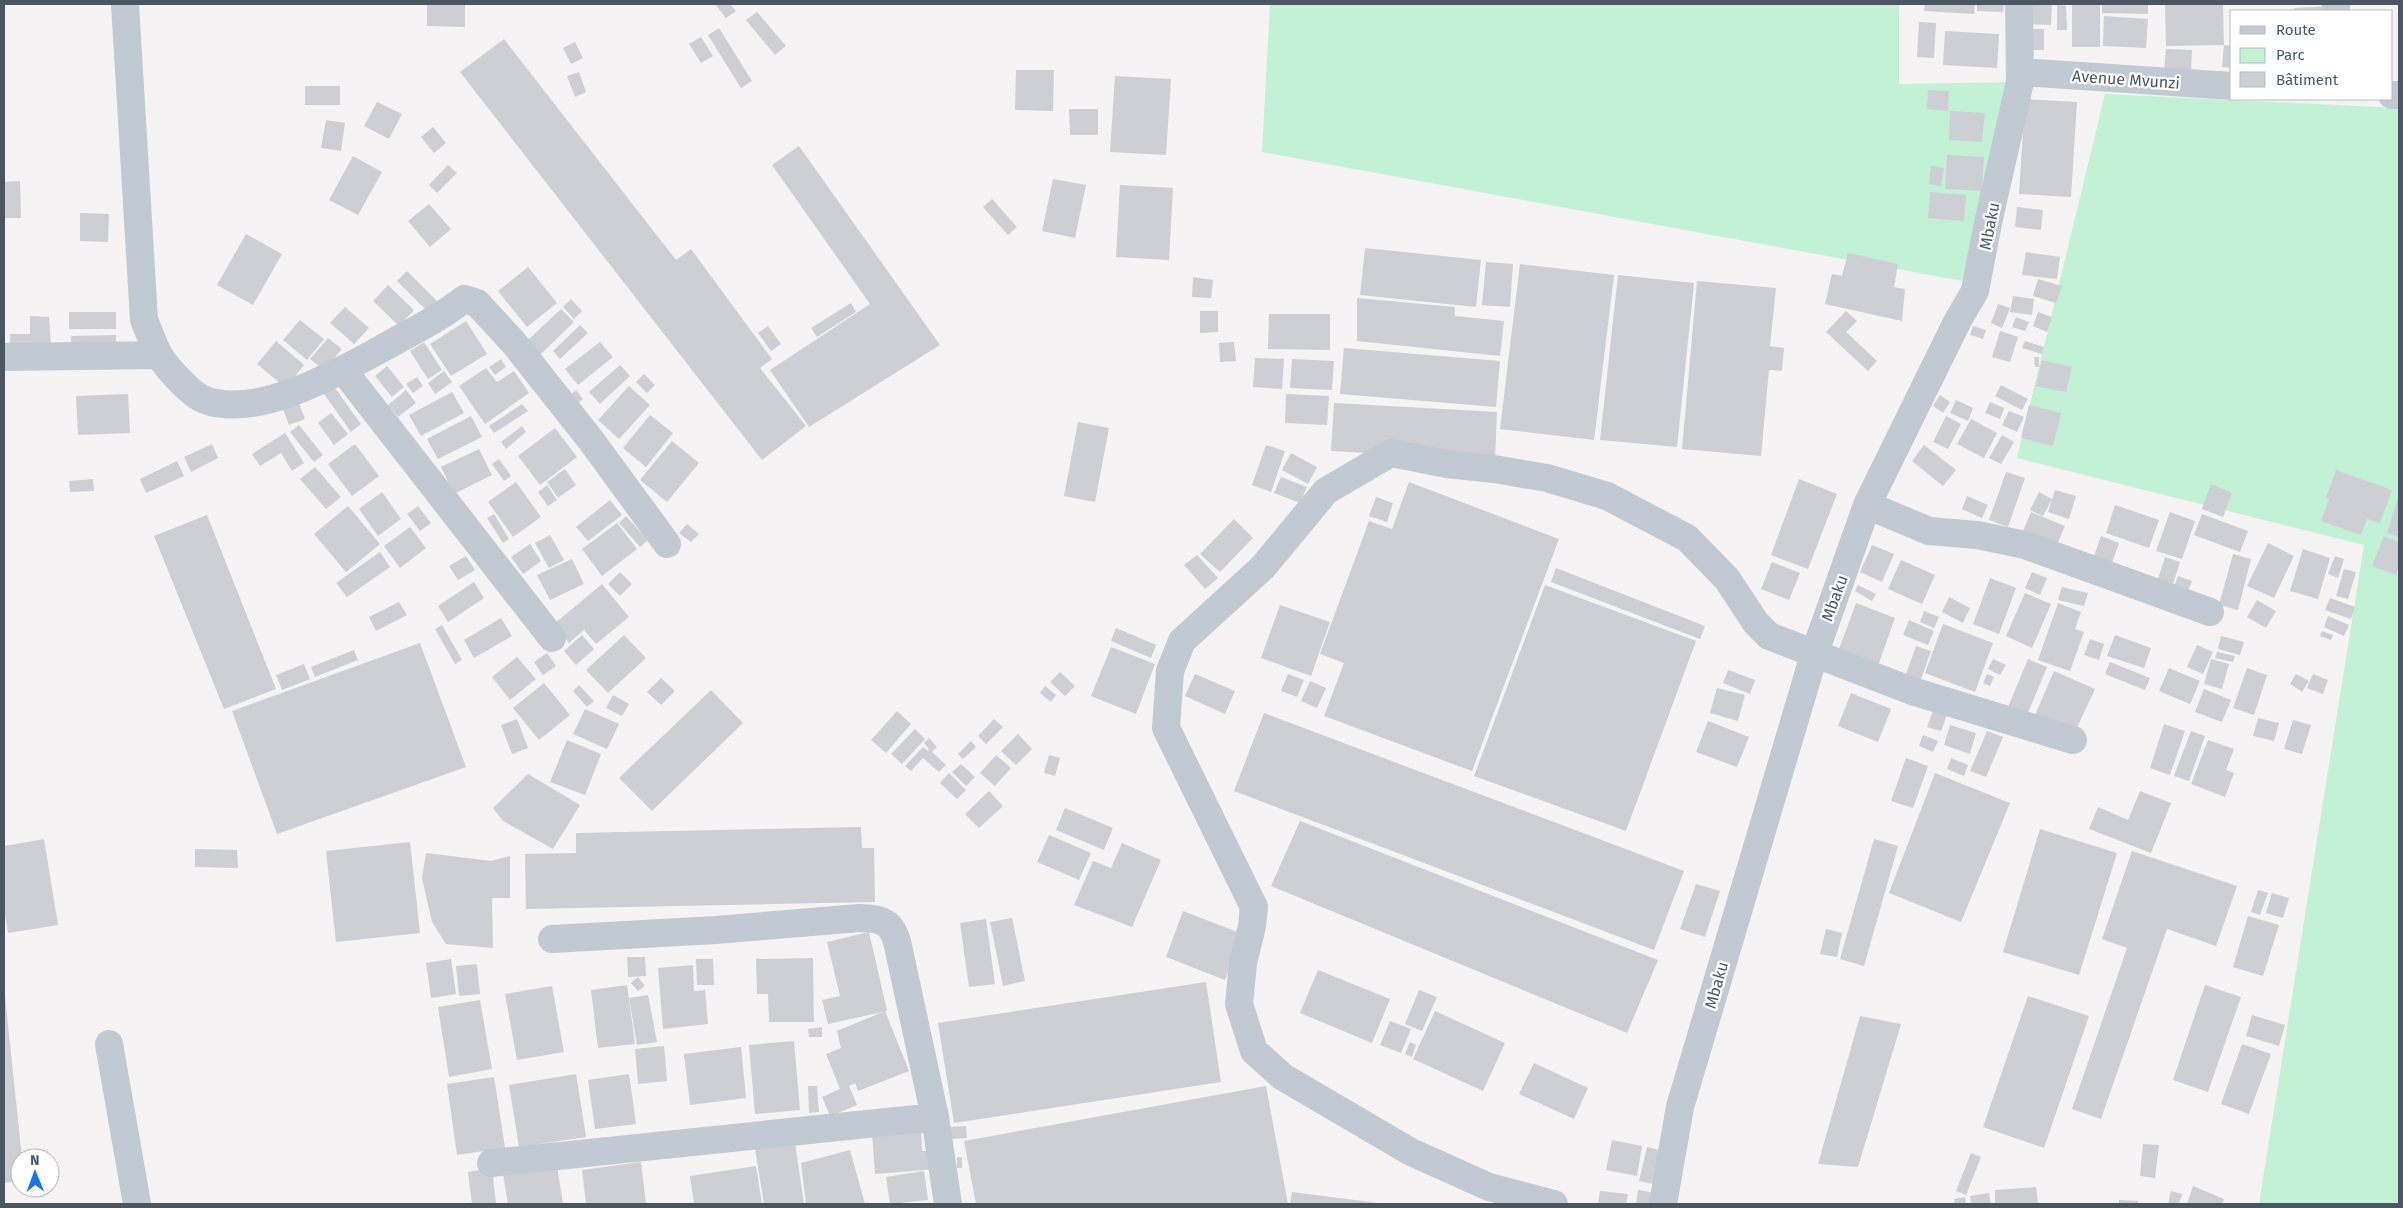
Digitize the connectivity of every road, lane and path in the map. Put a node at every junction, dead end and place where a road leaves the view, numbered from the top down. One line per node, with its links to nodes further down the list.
1 (125, 4): 5 (street)
2 (2019, 4): 3 (street, Mbaku)
3 (2020, 72): 4 (street, Avenue Mvunzi); 8 (street, Mbaku)
4 (2230, 86)
5 (159, 355): 6 (street); 7 (street)
6 (4, 357)
7 (343, 370): 9 (street); 11 (street)
8 (1867, 505): 10 (street); 12 (street, Mbaku)
9 (667, 544)
10 (2210, 612)
11 (552, 638)
12 (1814, 655): 13 (street); 20 (street); 21 (street, Mbaku)
13 (2073, 740)
14 (552, 939): 16 (street)
15 (109, 1044): 18 (street)
16 (935, 1117): 17 (street); 19 (street)
17 (490, 1163)
18 (137, 1204)
19 (948, 1204)
20 (1554, 1204)
21 (1663, 1204)

